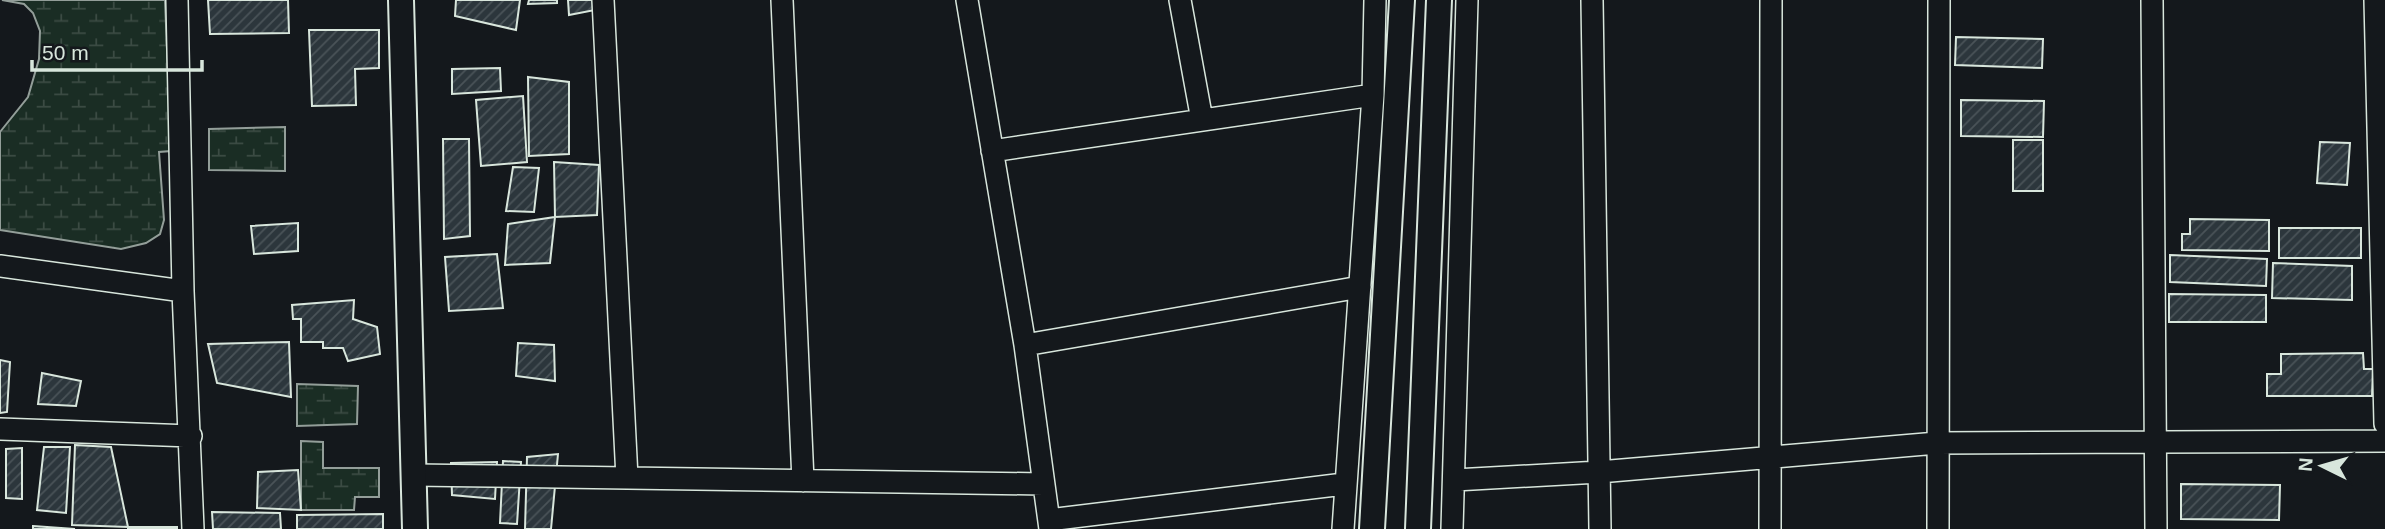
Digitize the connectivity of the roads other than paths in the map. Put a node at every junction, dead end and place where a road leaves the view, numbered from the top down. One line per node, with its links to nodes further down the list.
1 (177, 0): 21 (street)
2 (401, 0): 31 (street)
3 (603, 0): 32 (street)
4 (782, 0): 34 (street)
5 (967, 0): 18 (street)
6 (1180, 0): 17 (street)
7 (1375, 0): 16 (street)
8 (1402, 0): 41 (street)
9 (1439, 0): 42 (street)
10 (1467, 0): 33 (street)
11 (1592, 0): 30 (street)
12 (1771, 0): 29 (street)
13 (1939, 0): 28 (street)
14 (2152, 0): 27 (street)
15 (2375, 0): 23 (street)
16 (1373, 95): 17 (street); 20 (street)
17 (1202, 120): 18 (street)
18 (992, 151): 22 (street)
19 (0, 266): 21 (street)
20 (1360, 287): 22 (street); 36 (street)
21 (183, 291): 25 (street)
22 (1025, 345): 35 (street)
23 (2385, 424)
24 (0, 429): 25 (street)
25 (191, 436): 38 (street)
26 (2385, 441): 27 (street)
27 (2156, 442): 28 (street); 47 (street)
28 (1937, 443): 29 (street); 46 (street)
29 (1769, 458): 30 (street); 45 (street)
30 (1599, 472): 33 (street); 44 (street)
31 (414, 475): 32 (street); 39 (street)
32 (626, 478): 34 (street)
33 (1455, 480): 43 (street)
34 (803, 481): 35 (street)
35 (1043, 484): 37 (street)
36 (1345, 484): 37 (street); 40 (street)
37 (1049, 525)
38 (193, 529)
39 (415, 529)
40 (1343, 529)
41 (1372, 529)
42 (1418, 529)
43 (1452, 529)
44 (1600, 529)
45 (1770, 529)
46 (1938, 529)
47 (2156, 529)

